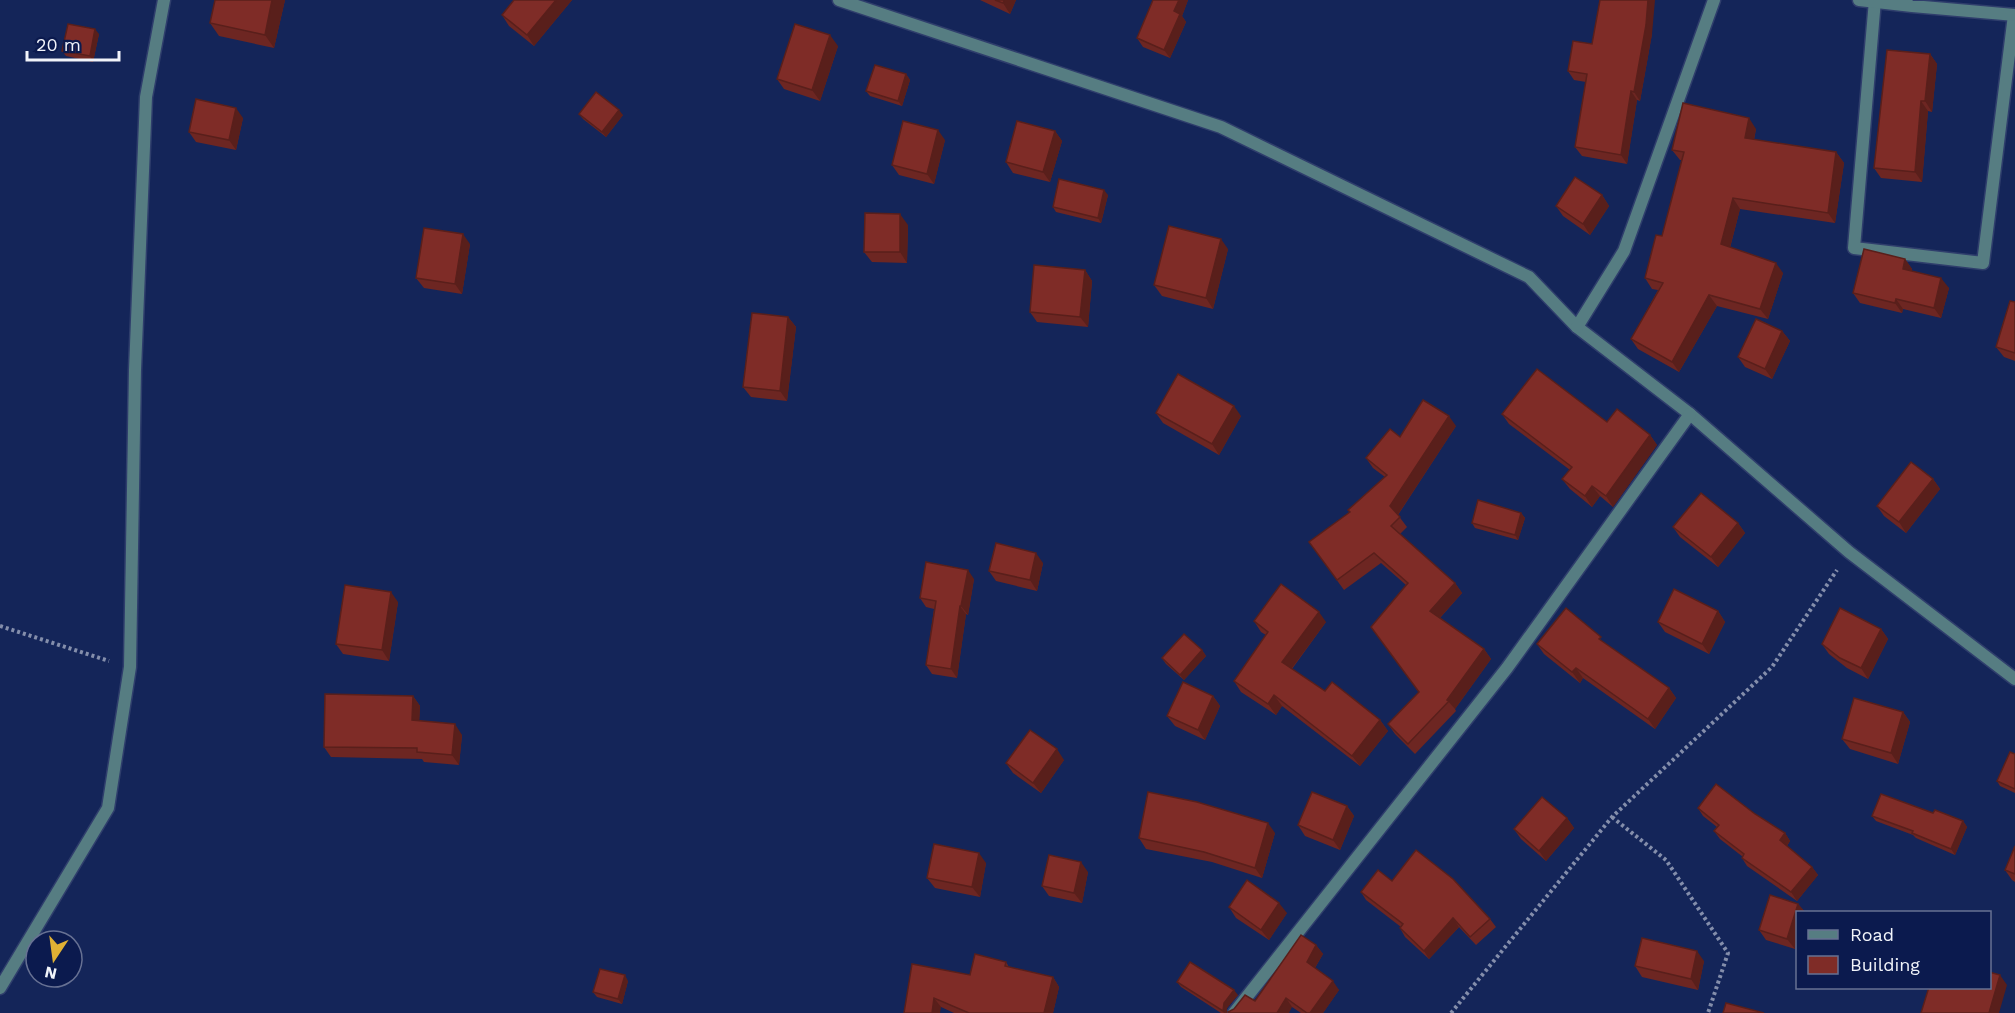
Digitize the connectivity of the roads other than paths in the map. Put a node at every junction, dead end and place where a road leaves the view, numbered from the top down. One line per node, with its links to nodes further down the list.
1 (164, 0): 10 (street)
2 (839, 0): 7 (street)
3 (1714, 0): 7 (street)
4 (1859, 0): 5 (street)
5 (1875, 1): 6 (street); 6 (street)
6 (2015, 15)
7 (1577, 327): 8 (street)
8 (1690, 414): 9 (street); 11 (street)
9 (2015, 679)
10 (0, 988)
11 (1234, 1013)

